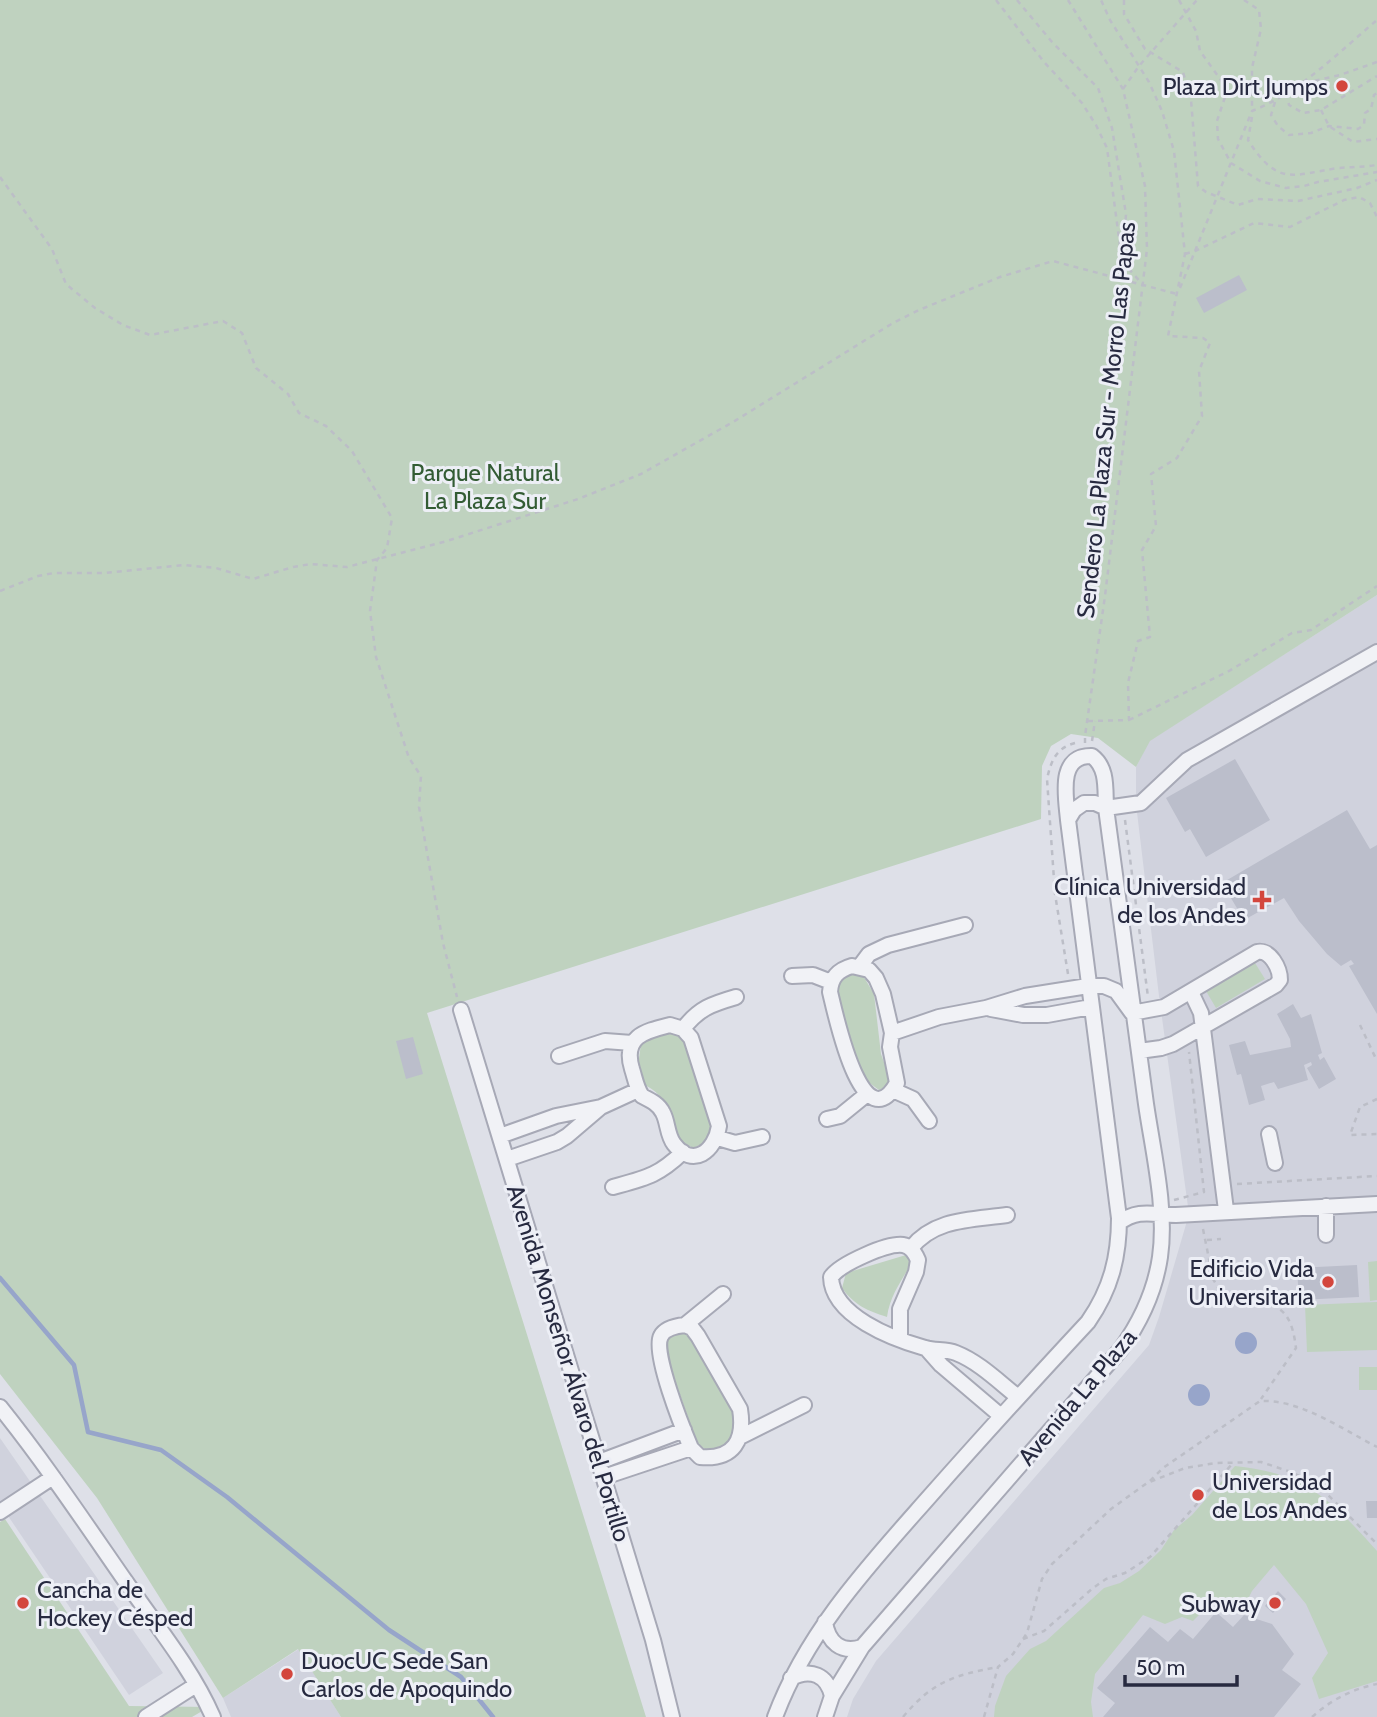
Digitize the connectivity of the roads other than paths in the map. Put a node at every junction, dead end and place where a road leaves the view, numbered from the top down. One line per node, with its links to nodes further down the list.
1 (1377, 652): 2 (street)
2 (1106, 808): 3 (street); 3 (street, Avenida La Plaza); 14 (street, Avenida La Plaza)
3 (1068, 820): 8 (street, Avenida La Plaza)
4 (965, 925): 5 (street)
5 (860, 966): 7 (street); 17 (street)
6 (792, 976): 7 (street)
7 (831, 982): 23 (street)
8 (1088, 986): 11 (street, Avenida La Plaza); 12 (street); 14 (street)
9 (1191, 992): 14 (street); 15 (street); 15 (street)
10 (736, 997): 16 (street)
11 (1091, 1007): 12 (street); 40 (street, Avenida La Plaza)
12 (986, 1008): 17 (street)
13 (461, 1010): 28 (street, Avenida Monseñor Álvaro del Portillo)
14 (1132, 1013): 19 (street, Avenida La Plaza)
15 (1203, 1026): 19 (street); 37 (street)
16 (683, 1029): 18 (street); 30 (street)
17 (892, 1032): 22 (street)
18 (632, 1043): 20 (street); 21 (street)
19 (1139, 1051): 39 (street, Avenida La Plaza)
20 (559, 1056)
21 (638, 1090): 24 (street); 31 (street)
22 (893, 1090): 23 (street); 26 (street)
23 (867, 1094): 25 (street)
24 (601, 1107): 28 (street); 32 (street)
25 (827, 1119)
26 (929, 1121)
27 (1269, 1134): 33 (street)
28 (500, 1136): 32 (street, Avenida Monseñor Álvaro del Portillo)
29 (762, 1137): 30 (street)
30 (718, 1138): 31 (street)
31 (683, 1152): 34 (street)
32 (507, 1159): 54 (street, Avenida Monseñor Álvaro del Portillo)
33 (1275, 1163)
34 (613, 1187)
35 (1377, 1204): 36 (street)
36 (1326, 1206): 37 (street); 41 (street)
37 (1226, 1210): 39 (street)
38 (1007, 1215): 42 (street)
39 (1161, 1215): 40 (street); 59 (street, Avenida La Plaza)
40 (1119, 1223): 47 (street, Avenida La Plaza)
41 (1326, 1234)
42 (911, 1248): 45 (street); 45 (street)
43 (723, 1294): 44 (street)
44 (685, 1325): 51 (street); 52 (street)
45 (900, 1338): 46 (street)
46 (926, 1348): 47 (street); 50 (street)
47 (1018, 1397): 50 (street, Avenida La Plaza)
48 (804, 1405): 52 (street)
49 (0, 1407): 55 (street)
50 (1001, 1416): 58 (street, Avenida La Plaza)
51 (684, 1430): 53 (street); 54 (street)
52 (740, 1437): 53 (street)
53 (691, 1448): 56 (street)
54 (599, 1462): 56 (street, Avenida Monseñor Álvaro del Portillo)
55 (52, 1477): 57 (street); 61 (street)
56 (604, 1478): 65 (street, Avenida Monseñor Álvaro del Portillo)
57 (0, 1513)
58 (825, 1622): 59 (street); 60 (street, Avenida La Plaza)
59 (862, 1647): 62 (street, Avenida La Plaza)
60 (792, 1678): 62 (street); 66 (street, Avenida La Plaza)
61 (196, 1685): 63 (street); 64 (street)
62 (832, 1696): 67 (street, Avenida La Plaza)
63 (211, 1712)
64 (146, 1717)
65 (672, 1717)
66 (775, 1717)
67 (825, 1717)

